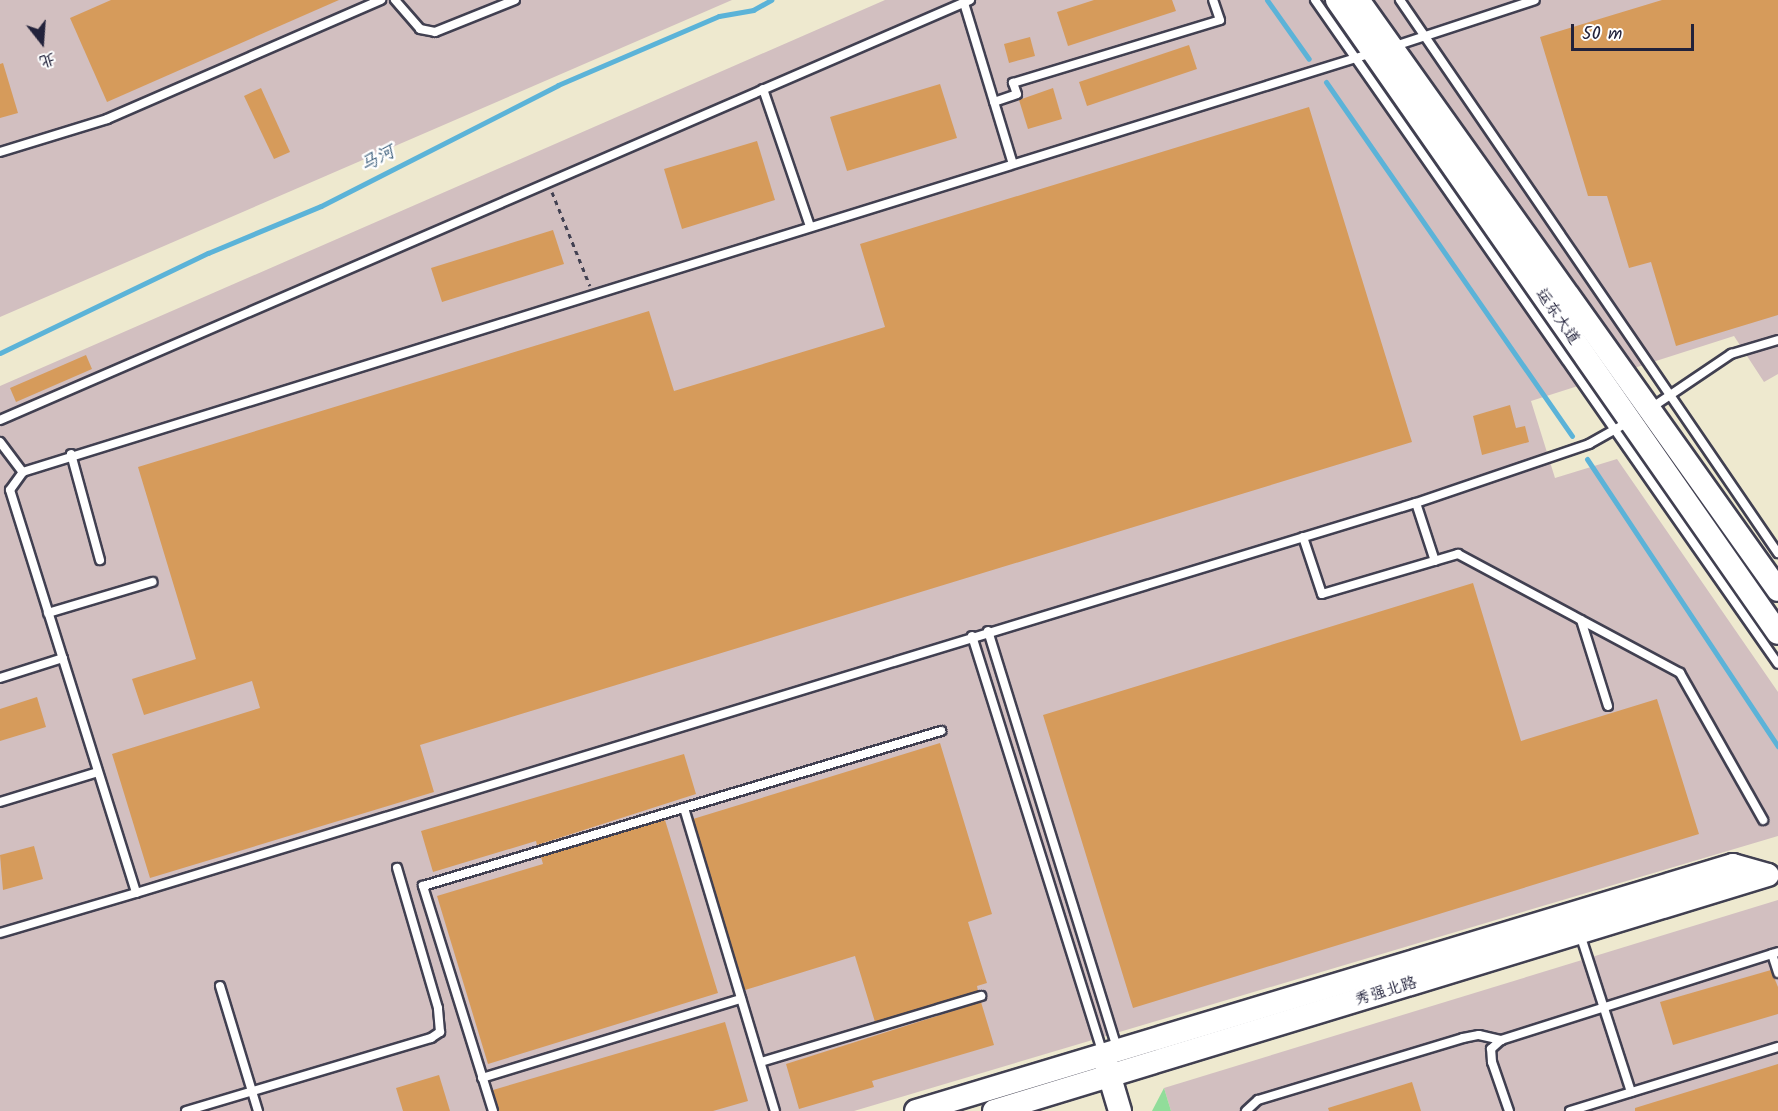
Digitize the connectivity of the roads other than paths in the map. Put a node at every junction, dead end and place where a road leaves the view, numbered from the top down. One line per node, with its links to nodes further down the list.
1 (381, 0): 15 (lane)
2 (395, 0): 3 (lane)
3 (515, 0)
4 (1213, 0): 14 (lane)
5 (1315, 0): 12 (lane)
6 (1337, 0): 12 (street, 运东大道)
7 (1358, 0): 12 (street, 运东大道)
8 (1400, 0): 11 (lane)
9 (1535, 0): 11 (lane)
10 (967, 1): 13 (lane); 14 (lane)
11 (1426, 36): 12 (lane); 19 (lane)
12 (1373, 53): 16 (lane); 21 (street, 运东大道); 21 (lane)
13 (763, 88): 17 (lane); 20 (lane)
14 (994, 102): 16 (lane)
15 (0, 152)
16 (1012, 164): 17 (lane)
17 (810, 226): 23 (lane)
18 (1778, 340): 19 (lane)
19 (1669, 397): 21 (lane); 27 (lane)
20 (0, 420)
21 (1631, 420): 25 (lane); 31 (street, 运东大道); 35 (street, 运东大道); 38 (lane)
22 (0, 442): 24 (lane)
23 (71, 454): 24 (lane); 28 (lane)
24 (23, 472): 32 (lane)
25 (1416, 503): 26 (lane); 29 (lane)
26 (1303, 537): 29 (lane); 34 (lane)
27 (1778, 553)
28 (100, 560)
29 (1435, 561): 33 (lane)
30 (152, 582): 32 (lane)
31 (1778, 590)
32 (48, 613): 37 (lane)
33 (1581, 620): 40 (lane); 45 (lane)
34 (988, 631): 36 (lane); 60 (lane)
35 (1778, 633)
36 (972, 636): 48 (lane); 60 (lane)
37 (63, 658): 39 (lane); 42 (lane)
38 (1778, 664)
39 (0, 678)
40 (1608, 706)
41 (942, 731): 44 (lane)
42 (98, 772): 43 (lane); 48 (lane)
43 (0, 802)
44 (684, 808): 55 (lane); 61 (lane)
45 (1762, 820)
46 (397, 868): 62 (lane)
47 (1774, 877): 50 (street, 秀强北路); 60 (street)
48 (135, 893): 49 (lane)
49 (0, 933)
50 (1581, 939): 56 (lane); 60 (street, 秀强北路)
51 (1775, 953): 52 (lane); 56 (lane)
52 (1778, 973)
53 (220, 986): 62 (lane)
54 (981, 996): 59 (lane)
55 (741, 999): 59 (lane); 61 (lane)
56 (1603, 1005): 57 (lane); 63 (lane)
57 (1501, 1040): 71 (lane); 72 (lane)
58 (1778, 1047): 63 (lane)
59 (760, 1062): 67 (lane)
60 (1116, 1076): 68 (street); 69 (street, 秀强北路); 70 (street, 秀强北路)
61 (482, 1078): 66 (lane)
62 (252, 1091): 64 (lane); 65 (lane)
63 (1631, 1092): 73 (lane)
64 (186, 1111)
65 (258, 1111)
66 (493, 1111)
67 (775, 1111)
68 (916, 1111)
69 (994, 1111)
70 (1042, 1111)
71 (1246, 1111)
72 (1509, 1111)
73 (1570, 1111)

